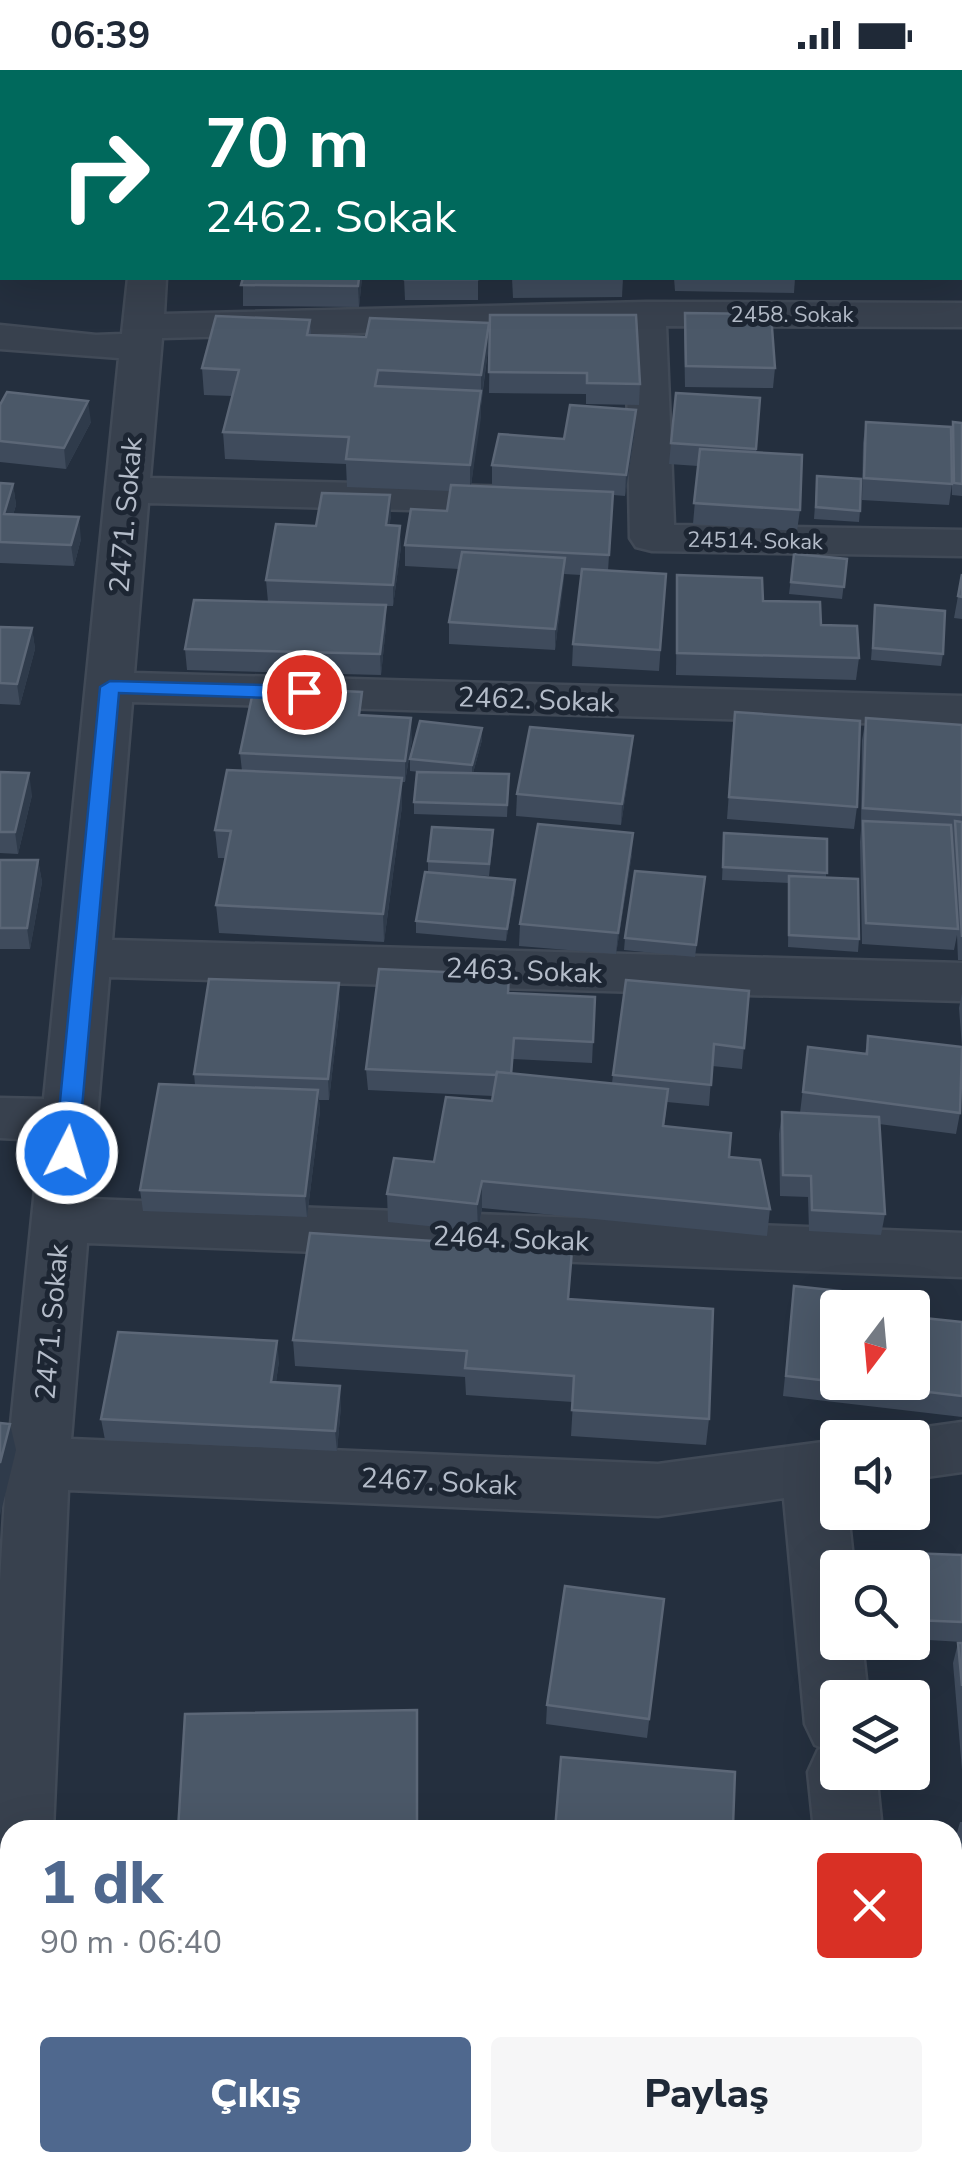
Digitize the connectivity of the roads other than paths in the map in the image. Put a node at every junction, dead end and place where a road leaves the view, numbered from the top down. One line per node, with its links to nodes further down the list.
1 (828, 296): 2 (street, 2458. Sokak); 3 (street, 2458. Sokak)
2 (646, 314): 4 (street, 2458. Sokak); 7 (street, 24514. Sokak)
3 (962, 315)
4 (143, 317): 5 (street, 2458. Sokak); 6 (street, 2471. Sokak)
5 (0, 337)
6 (126, 490): 7 (street); 9 (street, 2471. Sokak)
7 (613, 502): 8 (street, 24514. Sokak)
8 (962, 543)
9 (110, 687): 10 (street, 2462. Sokak); 11 (street, 2471. Sokak)
10 (962, 711)
11 (86, 958): 12 (street, 2463. Sokak); 14 (street, 2471. Sokak)
12 (962, 982)
13 (0, 1118): 14 (street)
14 (70, 1120): 15 (street, 2471. Sokak)
15 (60, 1220): 16 (street, 2464. Sokak); 19 (street, 2471. Sokak)
16 (962, 1256)
17 (962, 1447): 18 (street)
18 (930, 1451)
19 (38, 1463): 20 (street, 2467. Sokak); 24 (street, 2471. Sokak)
20 (820, 1468)
21 (827, 1530): 22 (street)
22 (836, 1680)
23 (844, 1790): 25 (street)
24 (20, 1820)
25 (847, 1820)

